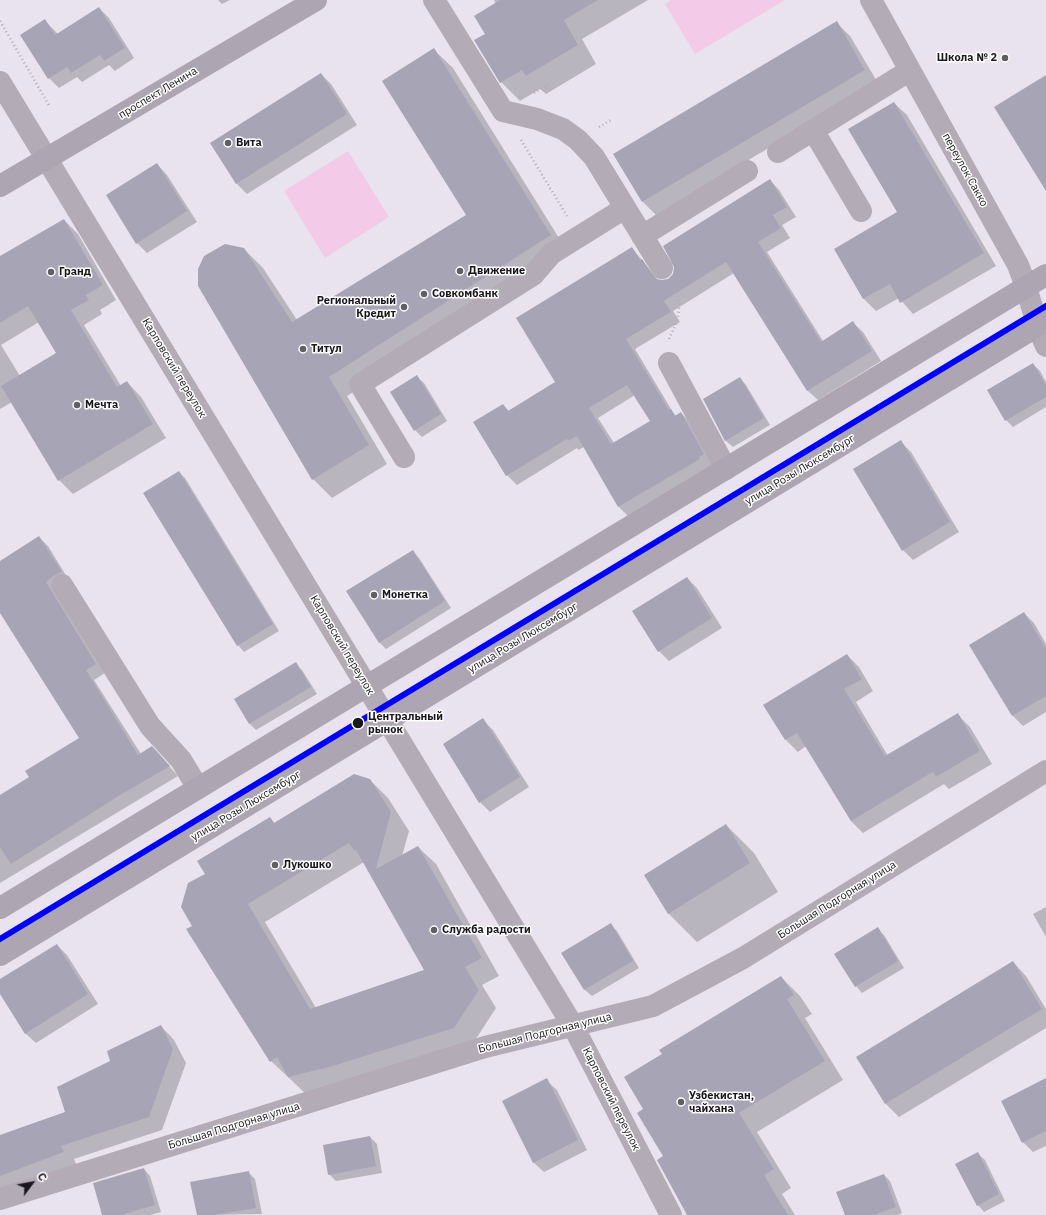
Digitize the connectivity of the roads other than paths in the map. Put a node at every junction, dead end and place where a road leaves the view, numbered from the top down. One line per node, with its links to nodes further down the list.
1 (316, 0): 8 (main road, проспект Ленина)
2 (434, 0): 11 (street)
3 (871, 0): 4 (street, переулок Сакко)
4 (909, 71): 6 (street); 16 (street, переулок Сакко)
5 (0, 82): 8 (street, Карповский переулок)
6 (813, 130): 7 (street); 12 (street)
7 (778, 152)
8 (46, 159): 10 (main road, проспект Ленина); 23 (street, Карповский переулок)
9 (747, 171): 13 (street)
10 (0, 186)
11 (625, 208): 13 (street); 20 (street)
12 (861, 211)
13 (642, 236): 14 (street)
14 (662, 268)
15 (1046, 275): 16 (main road)
16 (1027, 286): 17 (street, переулок Сакко); 21 (main road)
17 (1042, 324): 18 (street, переулок Сакко); 24 (main road, улица Розы Люксембург)
18 (1046, 346)
19 (670, 363): 21 (street)
20 (404, 458)
21 (726, 469): 23 (main road)
22 (62, 585): 26 (street)
23 (367, 686): 24 (street, Карповский переулок); 26 (main road)
24 (387, 720): 28 (main road, улица Розы Люксембург); 29 (street, Карповский переулок)
25 (1046, 771): 29 (street, Большая Подгорная улица)
26 (198, 788): 27 (main road)
27 (0, 908)
28 (0, 955)
29 (573, 1026): 30 (street, Большая Подгорная улица); 31 (street, Карповский переулок)
30 (0, 1199)
31 (671, 1215)

